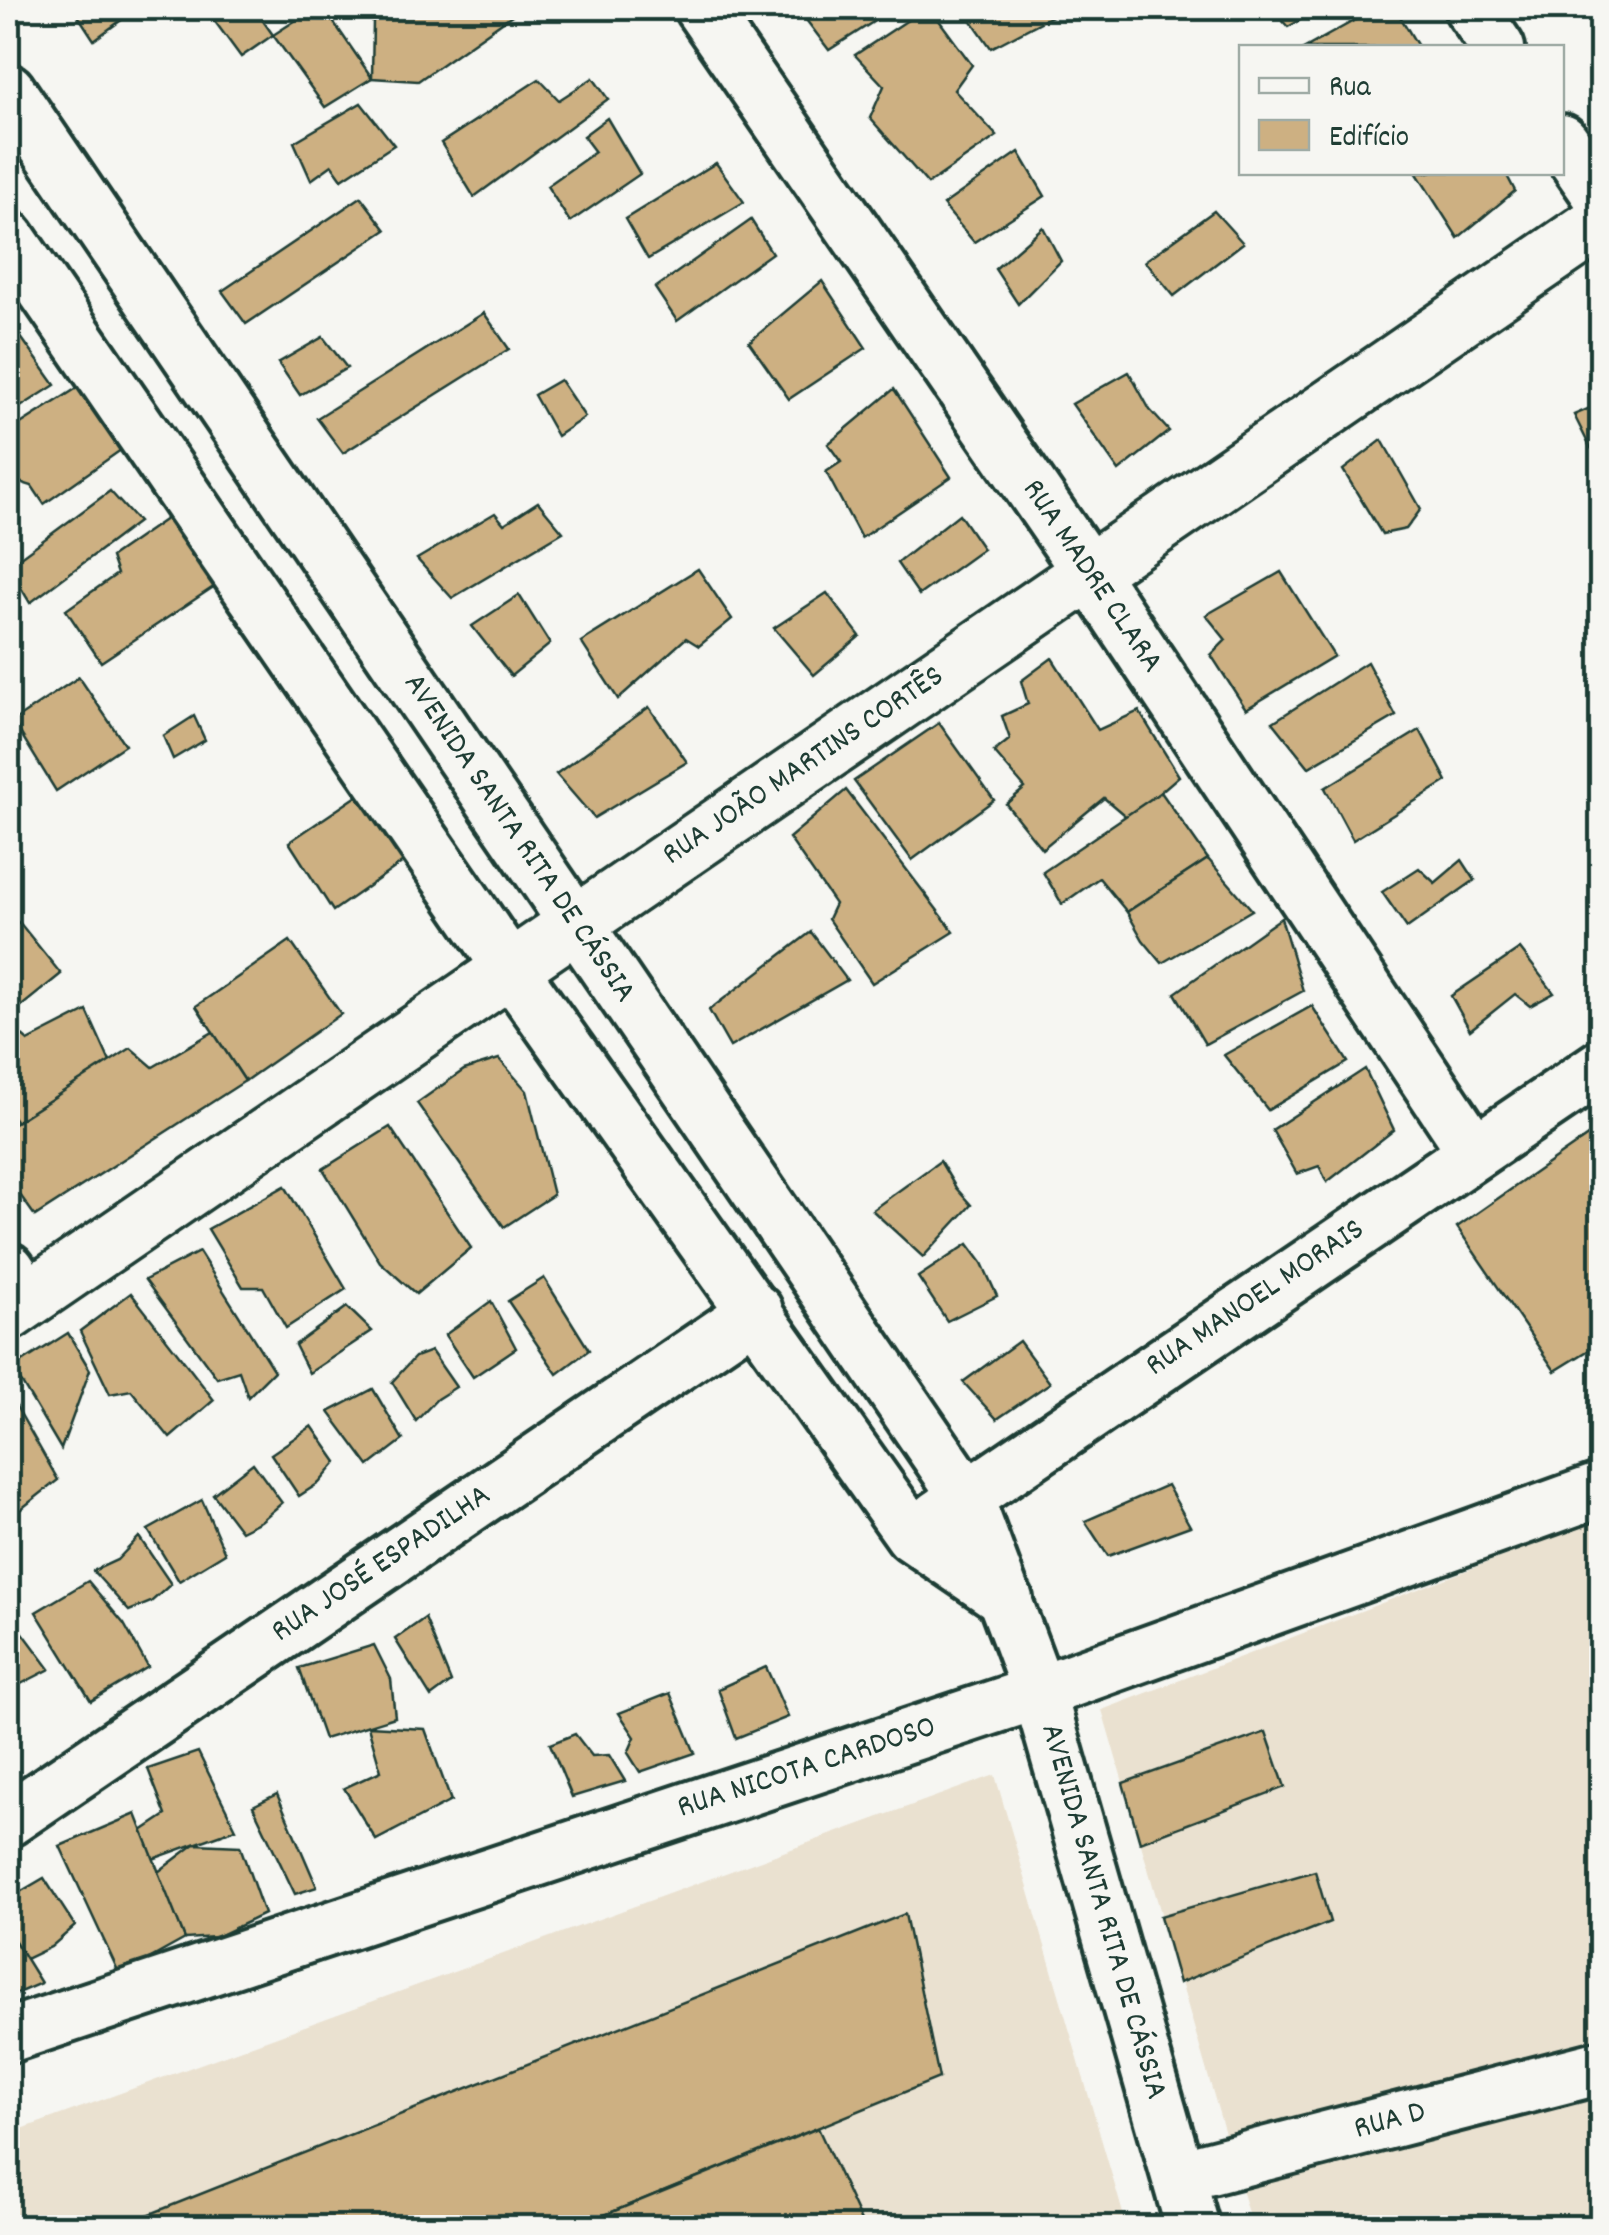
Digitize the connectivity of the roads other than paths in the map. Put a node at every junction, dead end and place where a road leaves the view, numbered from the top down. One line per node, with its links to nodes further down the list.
1 (701, 8): 9 (street, RUA MADRE CLARA)
2 (1470, 8): 3 (street)
3 (1496, 45)
4 (8, 90): 10 (street, AVENIDA SANTA RITA DE CÁSSIA)
5 (1564, 144): 6 (street)
6 (1602, 199)
7 (1602, 222): 9 (street, RUA JOÃO MARTINS CORTÊS)
8 (8, 237): 11 (street)
9 (1089, 572): 10 (street, RUA JOÃO MARTINS CORTÊS); 14 (street, RUA MADRE CLARA)
10 (576, 923): 11 (street, RUA JOÃO MARTINS CORTÊS); 13 (street, AVENIDA SANTA RITA DE CÁSSIA)
11 (510, 968): 15 (street); 16 (street, RUA JOÃO MARTINS CORTÊS)
12 (1602, 1066): 14 (street, RUA MANOEL MORAIS)
13 (726, 1143): 15 (street); 19 (street, AVENIDA SANTA RITA DE CÁSSIA)
14 (1474, 1151): 19 (street, RUA MANOEL MORAIS)
15 (664, 1186): 17 (street)
16 (14, 1294)
17 (756, 1311): 20 (street); 23 (street, RUA JOSÉ ESPADILHA)
18 (1602, 1490): 22 (street, RUA NICOTA CARDOSO)
19 (966, 1496): 20 (street, RUA MANOEL MORAIS); 21 (street, AVENIDA SANTA RITA DE CÁSSIA)
20 (912, 1535): 21 (street)
21 (1006, 1599): 22 (street, AVENIDA SANTA RITA DE CÁSSIA)
22 (1038, 1692): 24 (street, RUA NICOTA CARDOSO); 26 (street, AVENIDA SANTA RITA DE CÁSSIA)
23 (8, 1820)
24 (8, 2036)
25 (1602, 2067): 26 (street, RUA D)
26 (1178, 2176): 27 (street, AVENIDA SANTA RITA DE CÁSSIA)
27 (1193, 2228)

